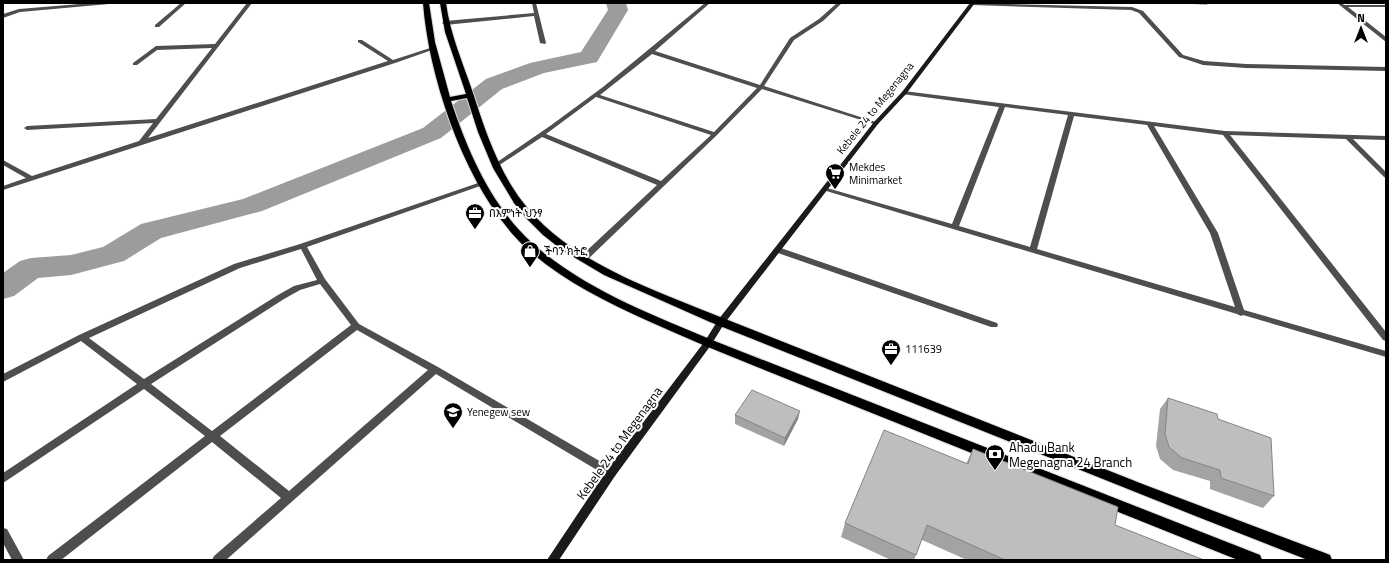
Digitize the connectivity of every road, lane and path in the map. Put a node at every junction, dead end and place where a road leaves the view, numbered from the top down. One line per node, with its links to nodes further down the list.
1 (22, 3): 13 (street)
2 (109, 3): 13 (street)
3 (184, 3): 17 (street)
4 (250, 3): 21 (street)
5 (426, 3): 22 (main road)
6 (443, 3): 16 (main road)
7 (534, 3): 14 (street)
8 (708, 3): 23 (street)
9 (840, 3): 27 (street)
10 (973, 3): 26 (street); 28 (main road, Kebele 24 to Megenagna)
11 (1341, 4): 12 (street); 18 (street)
12 (1386, 6)
13 (19, 11): 15 (street)
14 (536, 14): 16 (street); 20 (street)
15 (3, 16)
16 (445, 22): 29 (main road)
17 (157, 26)
18 (1386, 40)
19 (360, 41): 24 (street)
20 (543, 42)
21 (216, 46): 25 (street); 34 (street)
22 (432, 49): 24 (street); 31 (main road)
23 (652, 52): 27 (street); 30 (street)
24 (393, 62): 43 (street)
25 (135, 64)
26 (1386, 69)
27 (761, 87): 35 (street); 39 (street)
28 (904, 93): 32 (street); 35 (main road, Kebele 24 to Megenagna)
29 (470, 95): 31 (main road); 45 (main road)
30 (598, 96): 39 (street); 40 (street)
31 (447, 100): 48 (main road)
32 (1002, 106): 33 (street); 52 (street)
33 (1071, 115): 36 (street); 54 (street)
34 (157, 121): 37 (street); 43 (street)
35 (876, 123): 51 (main road, Kebele 24 to Megenagna)
36 (1150, 125): 38 (street); 58 (street)
37 (27, 128)
38 (1225, 133): 41 (street); 63 (street)
39 (715, 134): 49 (street)
40 (542, 135): 45 (street); 49 (street)
41 (1348, 138): 42 (street); 46 (street)
42 (1386, 138)
43 (142, 142): 47 (street)
44 (3, 162): 47 (street)
45 (496, 165): 56 (main road)
46 (1386, 176)
47 (31, 178): 50 (street)
48 (481, 184): 53 (street); 64 (main road)
49 (662, 184): 56 (street)
50 (3, 188)
51 (825, 189): 52 (street); 55 (main road, Kebele 24 to Megenagna)
52 (955, 226): 54 (street)
53 (303, 246): 57 (street); 62 (street)
54 (1033, 249): 58 (street)
55 (778, 250): 59 (main road, Kebele 24 to Megenagna); 60 (street)
56 (583, 259): 59 (main road)
57 (322, 281): 61 (street); 68 (street)
58 (1241, 312): 65 (street)
59 (721, 322): 64 (main road, Kebele 24 to Megenagna); 79 (main road)
60 (994, 325)
61 (356, 326): 66 (street); 69 (street)
62 (82, 337): 67 (street); 68 (street)
63 (1386, 338)
64 (708, 343): 70 (main road, Kebele 24 to Megenagna); 78 (main road)
65 (1386, 354)
66 (435, 369): 70 (street); 72 (street)
67 (3, 378)
68 (144, 384): 69 (street); 71 (street)
69 (212, 436): 72 (street); 75 (street)
70 (611, 473): 77 (main road, Kebele 24 to Megenagna)
71 (3, 479)
72 (289, 498): 76 (street)
73 (4, 536): 74 (street)
74 (18, 560)
75 (52, 560)
76 (218, 560)
77 (553, 560)
78 (1256, 560)
79 (1325, 560)

